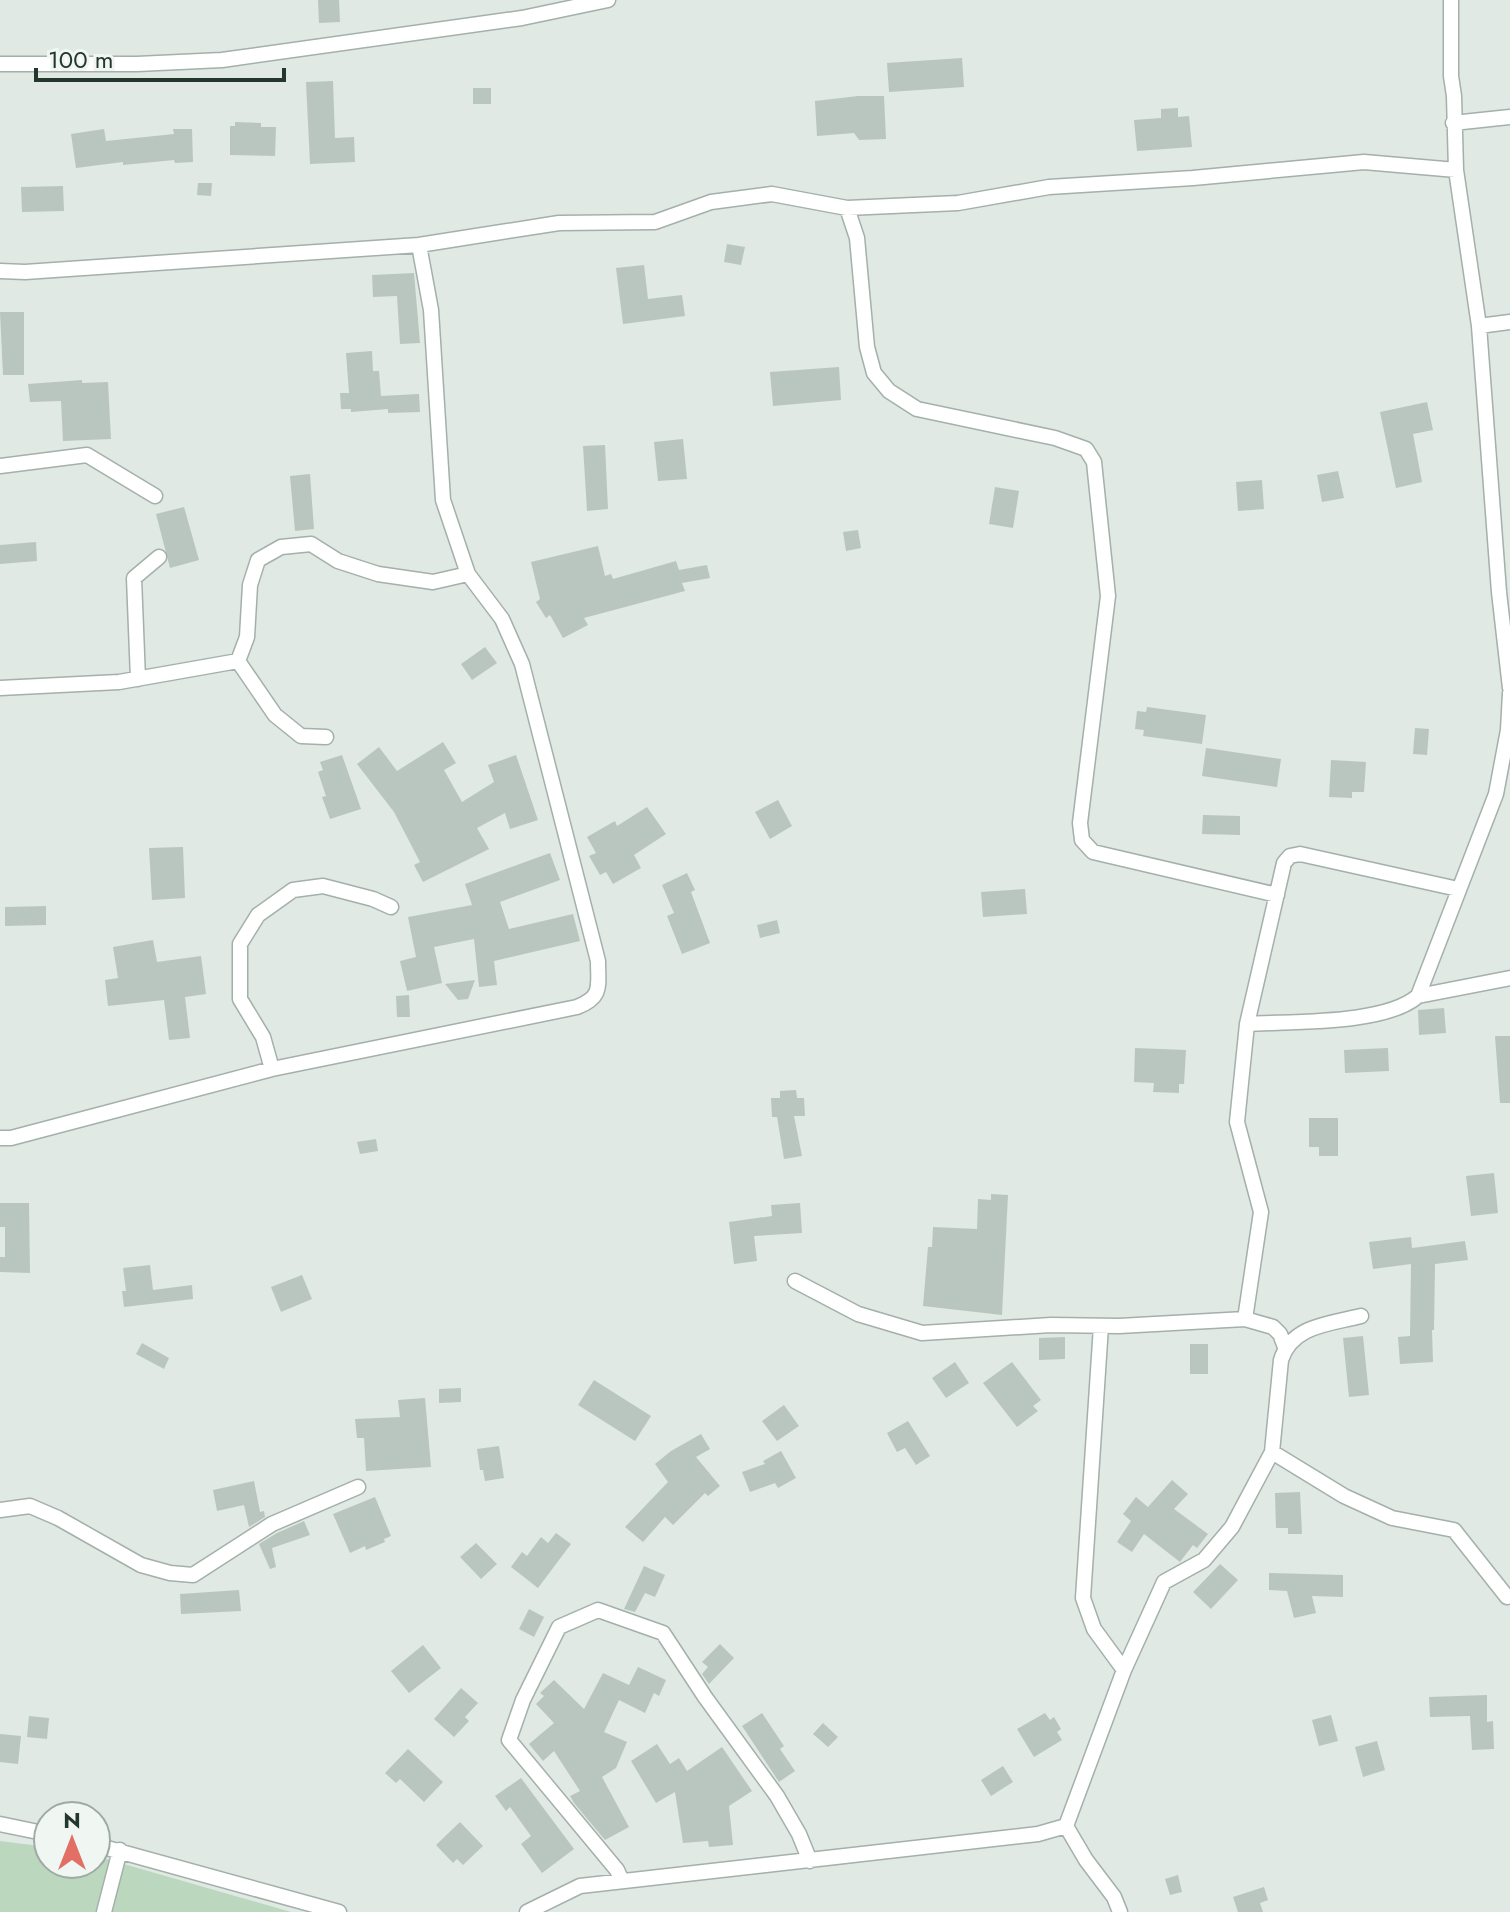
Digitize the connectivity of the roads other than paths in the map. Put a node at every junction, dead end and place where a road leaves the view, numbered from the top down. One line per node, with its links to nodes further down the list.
1 (608, 0): 3 (street)
2 (1451, 0): 5 (street)
3 (0, 64)
4 (1510, 117): 5 (street)
5 (1453, 123): 6 (street)
6 (1456, 170): 7 (street); 11 (street)
7 (847, 208): 8 (street); 22 (street)
8 (419, 245): 9 (street); 15 (street)
9 (0, 271)
10 (1510, 322): 11 (street)
11 (1479, 326): 19 (street)
12 (0, 466): 13 (street)
13 (155, 496)
14 (159, 557): 17 (street)
15 (468, 574): 16 (street); 27 (street)
16 (238, 661): 17 (street); 20 (street)
17 (138, 679): 18 (street)
18 (0, 688)
19 (1510, 691): 21 (street)
20 (326, 737)
21 (1458, 889): 22 (street); 25 (street)
22 (1277, 895): 26 (street)
23 (391, 907): 27 (street)
24 (1510, 978): 25 (street)
25 (1418, 996): 26 (street)
26 (1247, 1024): 31 (street)
27 (272, 1069): 28 (street)
28 (0, 1138)
29 (795, 1281): 32 (street)
30 (1361, 1316): 33 (street)
31 (1245, 1319): 32 (street); 33 (street)
32 (1101, 1326): 38 (street)
33 (1285, 1347): 34 (street)
34 (1272, 1452): 37 (street); 38 (street)
35 (358, 1487): 36 (street)
36 (0, 1510)
37 (1510, 1596)
38 (1124, 1670): 40 (street)
39 (0, 1824): 41 (street)
40 (1066, 1826): 44 (street); 49 (street)
41 (32, 1831)
42 (112, 1848): 43 (street)
43 (120, 1850): 46 (street); 47 (street)
44 (810, 1861): 45 (street); 45 (street)
45 (622, 1881): 48 (street)
46 (104, 1912)
47 (339, 1912)
48 (527, 1912)
49 (1120, 1912)

